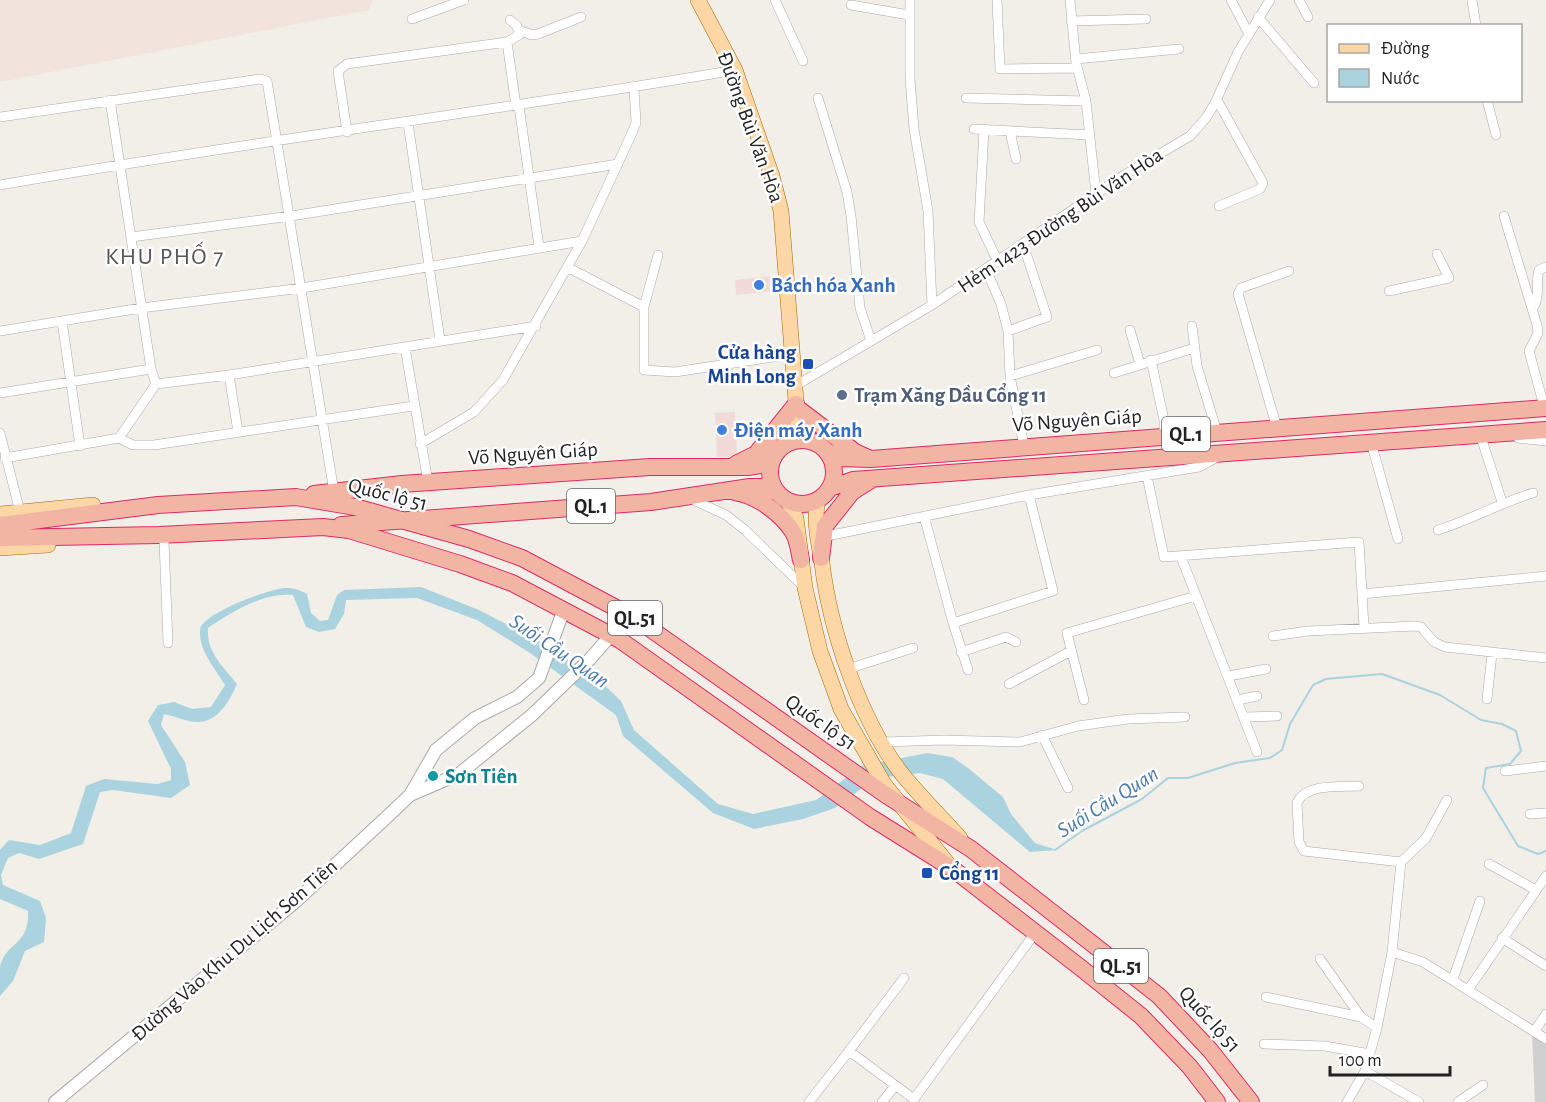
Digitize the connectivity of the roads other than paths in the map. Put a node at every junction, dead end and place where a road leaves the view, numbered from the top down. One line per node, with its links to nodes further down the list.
1 (464, 0): 11 (street)
2 (698, 0): 28 (main road, Đường Bùi Văn Hòa)
3 (775, 0): 26 (street)
4 (910, 0): 13 (street)
5 (997, 0): 27 (street)
6 (1070, 0): 20 (street)
7 (1231, 0): 23 (street)
8 (1270, 0): 16 (street, Hẻm 1423 Đường Bùi Văn Hòa)
9 (1299, 0): 14 (street)
10 (1472, 0): 21 (street)
11 (438, 4): 17 (street)
12 (851, 5): 13 (street)
13 (909, 15): 71 (street)
14 (1308, 16)
15 (581, 17): 22 (street)
16 (1258, 17): 23 (street, Hẻm 1423 Đường Bùi Văn Hòa); 29 (street)
17 (412, 19)
18 (1146, 19): 20 (street)
19 (510, 20): 22 (street)
20 (1071, 21): 27 (street)
21 (1476, 24)
22 (519, 30): 24 (street)
23 (1249, 34): 34 (street, Hẻm 1423 Đường Bùi Văn Hòa)
24 (507, 42): 37 (street); 43 (street)
25 (1179, 49): 27 (street)
26 (803, 61)
27 (1077, 64): 35 (street)
28 (735, 70): 30 (street); 86 (main road, Đường Bùi Văn Hòa)
29 (1314, 83)
30 (634, 88): 37 (street); 49 (street)
31 (818, 98): 82 (street)
32 (966, 98): 35 (street)
33 (110, 100): 38 (street); 46 (street); 48 (street)
34 (1217, 100): 52 (street, Hẻm 1423 Đường Bùi Văn Hòa); 54 (street)
35 (1086, 101): 44 (street)
36 (1488, 102): 45 (street)
37 (517, 106): 39 (street); 50 (street)
38 (0, 117)
39 (408, 123): 43 (street); 53 (street)
40 (974, 129): 41 (street)
41 (984, 130): 42 (street); 63 (street)
42 (1010, 131): 44 (street); 47 (street)
43 (347, 132): 46 (street)
44 (1089, 135): 52 (street)
45 (1496, 135)
46 (278, 142): 48 (street); 55 (street)
47 (1016, 159)
48 (121, 164): 51 (street); 57 (street)
49 (618, 164): 50 (street); 58 (street)
50 (527, 176): 53 (street); 60 (street)
51 (0, 185)
52 (1096, 194): 59 (street, Hẻm 1423 Đường Bùi Văn Hòa)
53 (418, 195): 55 (street); 64 (street)
54 (1219, 206)
55 (291, 216): 57 (street); 69 (street)
56 (1504, 216): 74 (street)
57 (131, 237): 73 (street)
58 (582, 241): 60 (street); 65 (street)
59 (1023, 244): 63 (street, Hẻm 1423 Đường Bùi Văn Hòa); 80 (street)
60 (539, 247): 64 (street)
61 (1437, 254): 70 (street)
62 (658, 255): 72 (street)
63 (998, 262): 67 (street, Hẻm 1423 Đường Bùi Văn Hòa)
64 (429, 267): 69 (street); 81 (street)
65 (567, 267): 72 (street); 76 (street)
66 (1546, 267): 74 (street)
67 (986, 269): 71 (street, Hẻm 1423 Đường Bùi Văn Hòa); 80 (street)
68 (1289, 271): 102 (street)
69 (302, 288): 73 (street); 88 (street)
70 (1389, 291)
71 (932, 305): 82 (street, Hẻm 1423 Đường Bùi Văn Hòa)
72 (644, 307): 86 (street)
73 (141, 308): 75 (street); 90 (street)
74 (1533, 308): 98 (street)
75 (62, 321): 79 (street); 94 (street)
76 (536, 326): 81 (street); 113 (street)
77 (1192, 326): 84 (street)
78 (1130, 330): 89 (street)
79 (0, 331)
80 (1008, 331): 93 (street)
81 (440, 340): 83 (street)
82 (871, 341): 96 (street, Hẻm 1423 Đường Bùi Văn Hòa)
83 (405, 347): 88 (street); 99 (street)
84 (1194, 348): 87 (street); 105 (street)
85 (1097, 350): 93 (street)
86 (793, 354): 96 (main road, Đường Bùi Văn Hòa)
87 (1151, 360): 89 (street); 108 (street)
88 (313, 362): 92 (street); 101 (street)
89 (1140, 364): 91 (street)
90 (151, 369): 94 (street); 95 (street)
91 (1114, 373)
92 (229, 375): 95 (street); 104 (street)
93 (1010, 376): 115 (street)
94 (72, 382): 97 (street); 114 (street)
95 (156, 384): 109 (street)
96 (795, 386): 100 (main road, Đường Bùi Văn Hòa)
97 (0, 393)
98 (1545, 402): 102 (highway, Võ Nguyên Giáp / QL.1)
99 (413, 406): 101 (street); 113 (street)
100 (796, 406): 110 (main road, Đường Bùi Văn Hòa); 120 (highway); 121 (highway)
101 (323, 420): 104 (street); 127 (street)
102 (1277, 428): 105 (highway, Võ Nguyên Giáp / QL.1)
103 (1546, 430): 107 (highway, Võ Nguyên Giáp / QL.1)
104 (238, 432): 109 (street)
105 (1217, 432): 108 (highway, Võ Nguyên Giáp / QL.1)
106 (0, 433): 118 (street)
107 (1483, 434): 111 (street); 112 (highway, Võ Nguyên Giáp / QL.1); 135 (street)
108 (1164, 436): 115 (highway, Võ Nguyên Giáp / QL.1)
109 (119, 438): 114 (street)
110 (799, 439): 116 (highway, QL.1); 119 (highway, QL.1)
111 (1546, 441)
112 (1371, 442): 117 (highway, Võ Nguyên Giáp / QL.1); 147 (street)
113 (420, 444): 125 (street)
114 (80, 446): 118 (street)
115 (1024, 446): 120 (highway, Võ Nguyên Giáp / QL.1)
116 (828, 452): 120 (highway, Võ Nguyên Giáp / QL.1); 130 (highway)
117 (1224, 453): 123 (street); 124 (highway, Võ Nguyên Giáp / QL.1)
118 (5, 458): 122 (street)
119 (772, 459): 121 (highway, Võ Nguyên Giáp / QL.1); 134 (highway)
120 (871, 459)
121 (730, 466): 125 (highway, Võ Nguyên Giáp / QL.1)
122 (4, 470): 136 (street)
123 (1147, 476): 131 (street); 150 (street)
124 (874, 478): 130 (highway, Võ Nguyên Giáp / QL.1); 145 (highway)
125 (428, 482): 126 (highway, Võ Nguyên Giáp / QL.1)
126 (361, 488): 127 (highway, Võ Nguyên Giáp / QL.1); 140 (highway)
127 (334, 492): 133 (highway, Võ Nguyên Giáp / QL.1)
128 (716, 492): 132 (highway, QL.1); 134 (highway, QL.1); 152 (highway)
129 (1533, 493): 135 (street)
130 (824, 494): 134 (highway, QL.1); 151 (main road)
131 (1029, 495): 138 (street); 158 (street)
132 (686, 496): 139 (highway, QL.1); 154 (street)
133 (296, 497): 136 (main road, Quốc lộ 51 / QL.1); 140 (highway, Quốc lộ 51 / QL.51); 141 (highway, Quốc lộ 51 / QL.1)
134 (783, 497): 152 (main road)
135 (1502, 502): 143 (street)
136 (20, 512): 137 (main road, Quốc lộ 51 / QL.1)
137 (0, 514)
138 (924, 516): 145 (street); 158 (street)
139 (397, 519): 140 (highway, QL.1); 188 (highway, Quốc lộ 51 / QL.51)
140 (363, 522): 142 (highway, QL.1); 144 (main road, Quốc lộ 51 / QL.51); 157 (highway, Quốc lộ 51 / QL.51)
141 (0, 525)
142 (323, 527): 144 (highway, QL.1); 146 (highway, QL.1)
143 (1438, 530)
144 (306, 532): 148 (main road, Quốc lộ 51 / QL.1)
145 (822, 537): 151 (highway)
146 (0, 538)
147 (1398, 539)
148 (164, 541): 149 (main road, Quốc lộ 51 / QL.1); 163 (street)
149 (0, 548)
150 (1181, 557): 155 (street); 156 (street)
151 (821, 558): 169 (main road)
152 (801, 560): 154 (main road)
153 (1546, 576): 155 (street)
154 (805, 588): 188 (main road)
155 (1362, 594): 159 (street)
156 (1196, 596): 165 (street); 172 (street)
157 (564, 609): 160 (highway, Quốc lộ 51 / QL.51); 189 (street, Đường Vào Khu Du Lịch Sơn Tiên)
158 (953, 623): 166 (street)
159 (1364, 627): 161 (street); 167 (street)
160 (610, 635): 189 (street, Đường Vào Khu Du Lịch Sơn Tiên); 193 (highway, Quốc lộ 51 / QL.51)
161 (1273, 636)
162 (1016, 642): 166 (street)
163 (168, 643)
164 (913, 648): 169 (street)
165 (1071, 651): 173 (street); 176 (street)
166 (962, 652): 171 (street)
167 (1492, 654): 168 (street); 175 (street)
168 (1546, 658)
169 (848, 669): 182 (main road)
170 (1266, 669): 172 (street)
171 (968, 670)
172 (1229, 676): 177 (street)
173 (1009, 684)
174 (1257, 696): 177 (street)
175 (1487, 699)
176 (1084, 700)
177 (1238, 700): 180 (street)
178 (1276, 716): 180 (street)
179 (1185, 717): 181 (street)
180 (1245, 717): 183 (street)
181 (1042, 735): 182 (street); 187 (street)
182 (885, 745): 193 (main road)
183 (1257, 752)
184 (1546, 766): 185 (street)
185 (1505, 771)
186 (1359, 786): 194 (street)
187 (1068, 789)
188 (890, 794): 193 (highway, Quốc lộ 51 / QL.51)
189 (410, 795): 220 (street, Đường Vào Khu Du Lịch Sơn Tiên)
190 (1447, 800): 194 (street)
191 (1546, 813): 192 (street)
192 (1530, 814)
193 (927, 829): 199 (highway, Quốc lộ 51 / QL.51); 224 (highway, Quốc lộ 51 / QL.51)
194 (1401, 862): 201 (street)
195 (1489, 864): 197 (street)
196 (1546, 876): 197 (street)
197 (1536, 890): 200 (street)
198 (1480, 901): 205 (street)
199 (1035, 933): 219 (street); 223 (highway, Quốc lộ 51 / QL.51)
200 (1502, 938): 203 (street); 206 (street)
201 (1392, 952): 205 (street); 210 (street)
202 (1320, 959): 209 (street)
203 (1546, 966)
204 (904, 978): 214 (street)
205 (1453, 979): 206 (street)
206 (1468, 990): 211 (street)
207 (1266, 997): 209 (street)
208 (1546, 1014): 211 (street)
209 (1360, 1017): 210 (street)
210 (1377, 1028): 215 (street)
211 (1534, 1032): 212 (street)
212 (1546, 1039)
213 (1264, 1044): 215 (street)
214 (849, 1051): 218 (street); 221 (street)
215 (1370, 1054): 216 (street)
216 (1365, 1071): 225 (street); 226 (street)
217 (1483, 1085): 227 (street)
218 (896, 1086): 219 (street); 222 (street)
219 (915, 1101)
220 (55, 1102)
221 (808, 1102)
222 (882, 1102)
223 (1217, 1102)
224 (1251, 1102)
225 (1347, 1102)
226 (1419, 1102)
227 (1458, 1102)

